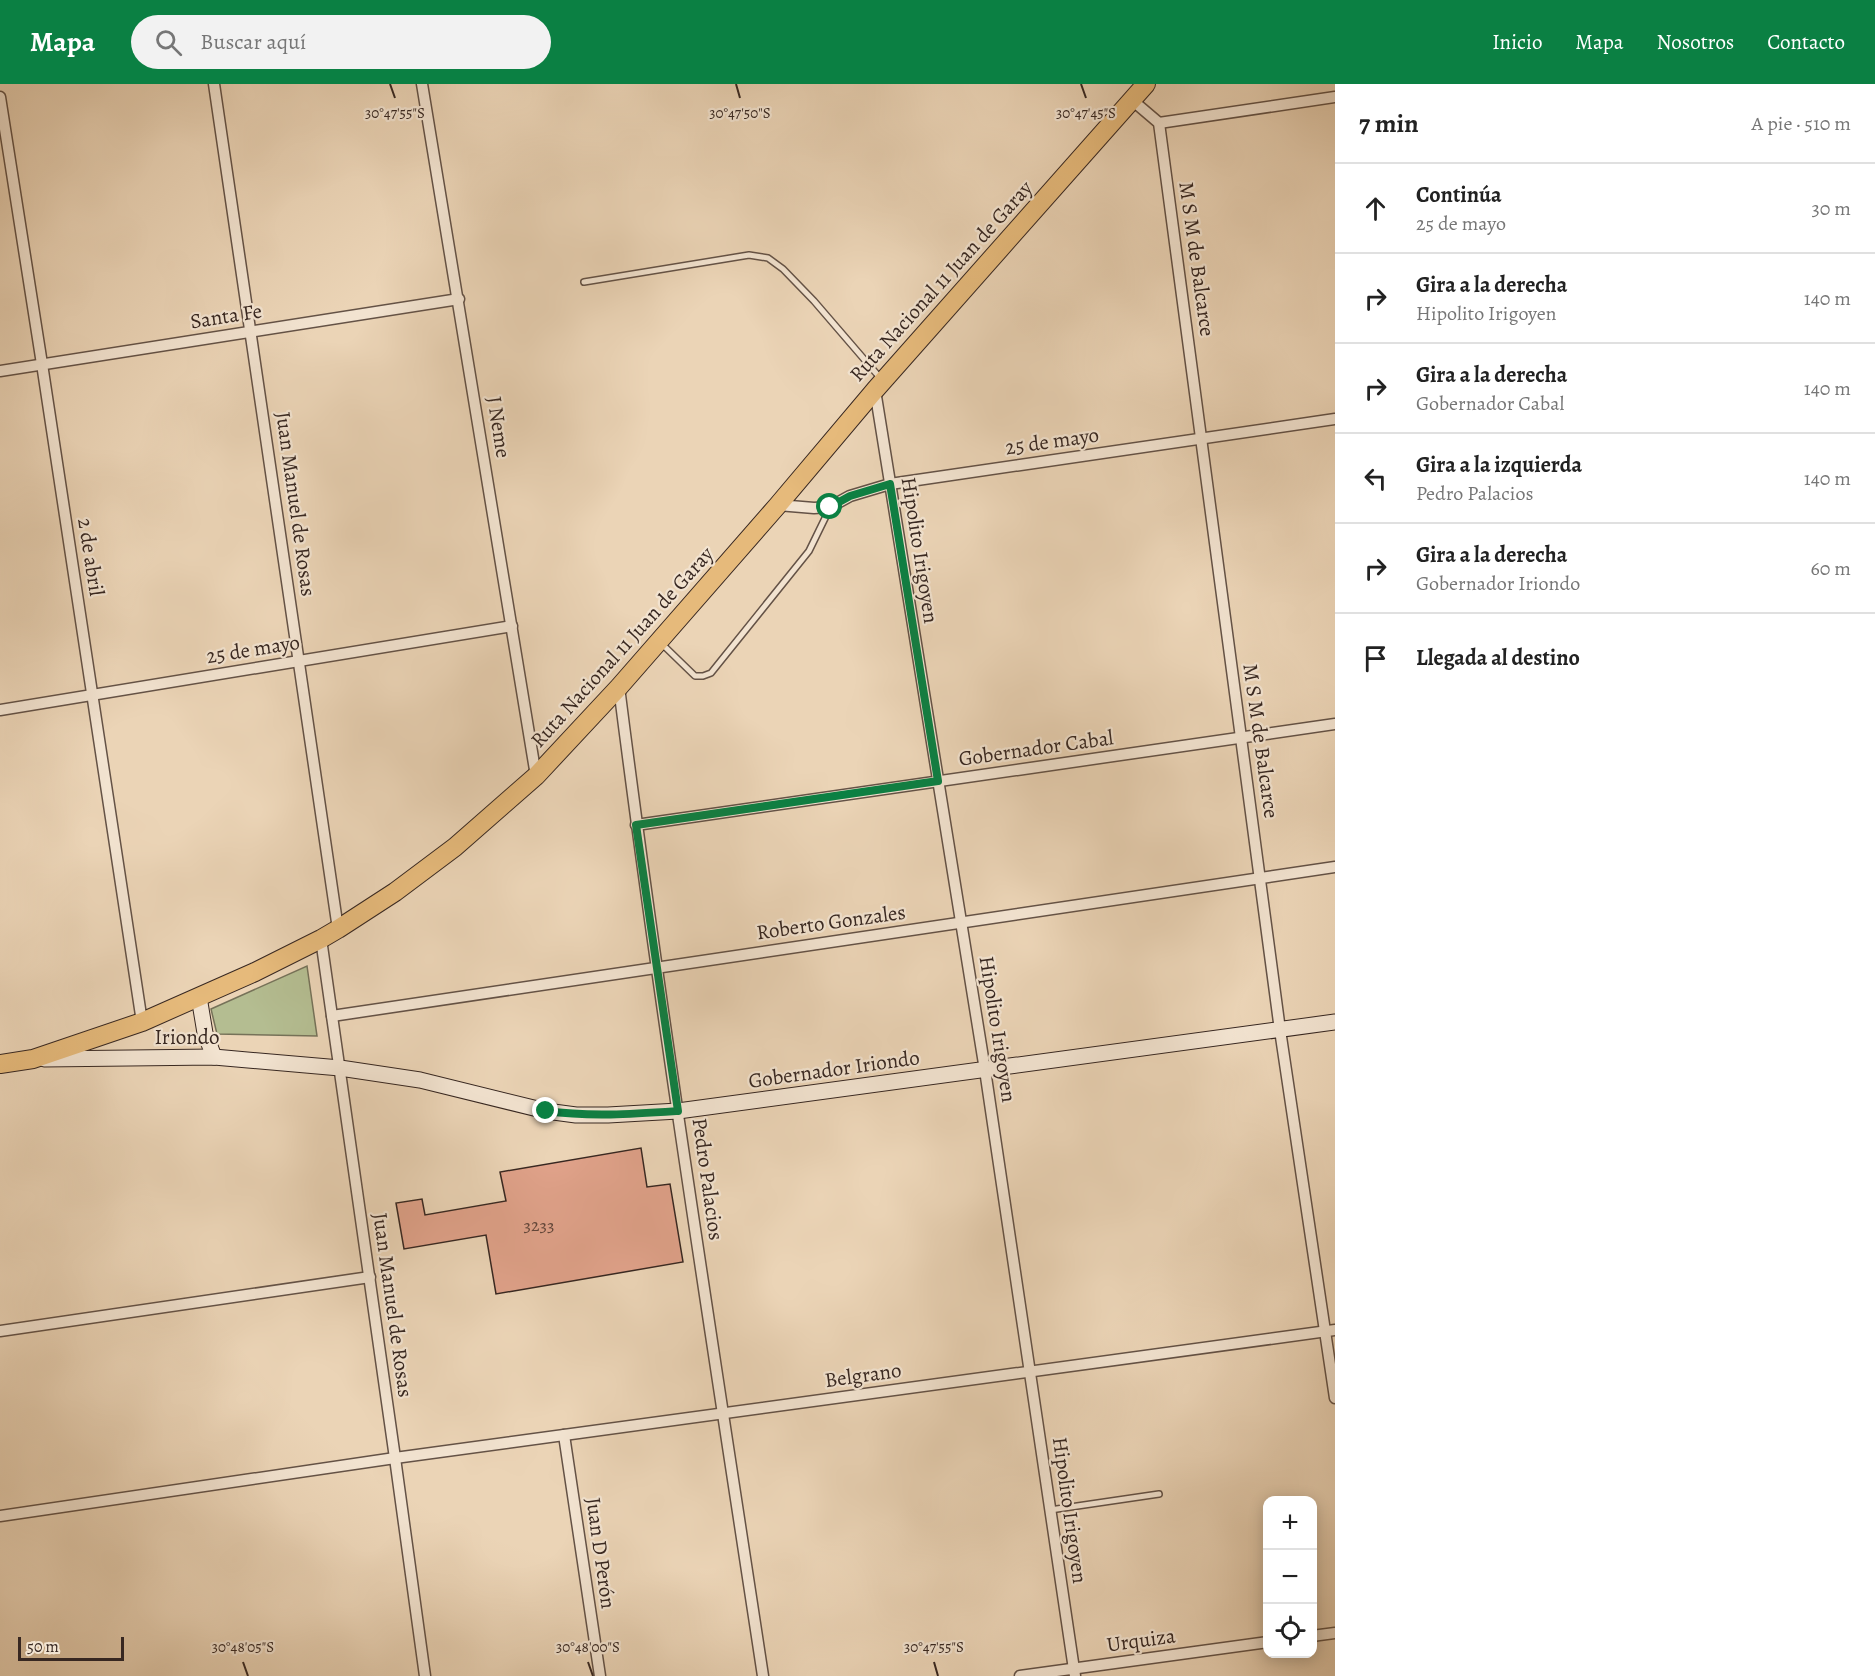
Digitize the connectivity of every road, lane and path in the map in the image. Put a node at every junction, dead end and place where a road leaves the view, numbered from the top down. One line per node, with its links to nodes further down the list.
1 (214, 84): 10 (street, Juan Manuel de Rosas)
2 (422, 84): 9 (street, J Neme)
3 (1146, 84): 6 (highway, Ruta Nacional 11 Juan de Garay)
4 (0, 97): 11 (street, 2 de abril)
5 (1335, 97): 7 (street)
6 (1132, 100): 7 (street); 13 (highway, Ruta Nacional 11 Juan de Garay)
7 (1159, 123): 15 (street, M S M de Balcarce)
8 (584, 282): 13 (lane)
9 (459, 299): 10 (street, Santa Fe); 19 (street, J Neme)
10 (251, 332): 11 (street, Santa Fe); 21 (street, Juan Manuel de Rosas)
11 (42, 364): 12 (street, Santa Fe); 23 (street, 2 de abril)
12 (0, 371)
13 (879, 385): 16 (street, Hipolito Irigoyen); 17 (highway, Ruta Nacional 11 Juan de Garay)
14 (1335, 419): 15 (street, 25 de mayo)
15 (1201, 439): 16 (street, 25 de mayo); 26 (street, M S M de Balcarce)
16 (890, 484): 18 (street, 25 de mayo); 28 (street, Hipolito Irigoyen)
17 (778, 505): 18 (street, 25 de mayo); 20 (highway, Ruta Nacional 11 Juan de Garay)
18 (830, 507): 20 (lane)
19 (512, 626): 21 (street, 25 de mayo); 27 (street, J Neme)
20 (659, 641): 22 (highway, Ruta Nacional 11 Juan de Garay)
21 (299, 661): 23 (street, 25 de mayo); 33 (street, Juan Manuel de Rosas)
22 (619, 687): 27 (highway, Ruta Nacional 11 Juan de Garay); 29 (street, Pedro Palacios)
23 (93, 695): 24 (street, 25 de mayo); 38 (street, 2 de abril)
24 (0, 710)
25 (1335, 724): 26 (street, Gobernador Cabal)
26 (1240, 738): 28 (street, Gobernador Cabal); 31 (street, M S M de Balcarce)
27 (536, 776): 33 (highway, Ruta Nacional 11 Juan de Garay)
28 (938, 781): 29 (street, Gobernador Cabal); 32 (street, Hipolito Irigoyen)
29 (636, 825): 35 (street, Pedro Palacios)
30 (1335, 867): 31 (street, Roberto Gonzales)
31 (1259, 878): 32 (street, Roberto Gonzales); 40 (street, M S M de Balcarce)
32 (961, 922): 35 (street, Roberto Gonzales); 45 (street, Hipolito Irigoyen)
33 (338, 929): 34 (highway, Ruta Nacional 11 Juan de Garay)
34 (321, 939): 36 (highway, Ruta Nacional 11 Juan de Garay); 37 (street, Juan Manuel de Rosas)
35 (657, 968): 37 (street, Roberto Gonzales); 46 (street, Pedro Palacios)
36 (199, 997): 38 (highway, Ruta Nacional 11 Juan de Garay); 41 (main road)
37 (332, 1016): 44 (street, Juan Manuel de Rosas)
38 (142, 1022): 42 (highway, Ruta Nacional 11 Juan de Garay)
39 (1335, 1022): 40 (main road, Gobernador Iriondo)
40 (1280, 1030): 45 (main road, Gobernador Iriondo); 49 (street, M S M de Balcarce)
41 (214, 1057): 42 (main road, Iriondo); 44 (main road, Iriondo)
42 (33, 1059): 43 (highway, Ruta Nacional 11 Juan de Garay)
43 (0, 1064)
44 (340, 1068): 46 (main road, Gobernador Iriondo); 47 (street, Juan Manuel de Rosas)
45 (985, 1070): 46 (main road, Gobernador Iriondo); 50 (street, Hipolito Irigoyen)
46 (678, 1111): 52 (street, Pedro Palacios)
47 (370, 1277): 48 (street); 54 (street, Juan Manuel de Rosas)
48 (0, 1330)
49 (1330, 1331): 50 (street, Belgrano); 51 (street, M S M de Balcarce)
50 (1029, 1372): 52 (street, Belgrano); 56 (street, Hipolito Irigoyen)
51 (1335, 1398)
52 (723, 1413): 53 (street, Belgrano); 64 (street, Pedro Palacios)
53 (564, 1435): 54 (street, Belgrano); 63 (street, Juan D Perón)
54 (395, 1458): 57 (street, Belgrano); 62 (street, Juan Manuel de Rosas)
55 (1159, 1494): 56 (lane)
56 (1050, 1510): 61 (street, Hipolito Irigoyen)
57 (0, 1516)
58 (1335, 1633): 59 (street)
59 (1317, 1635)
60 (1263, 1643): 61 (street, Urquiza)
61 (1074, 1672): 65 (street, Urquiza)
62 (424, 1676)
63 (600, 1676)
64 (763, 1676)
65 (1020, 1676)

